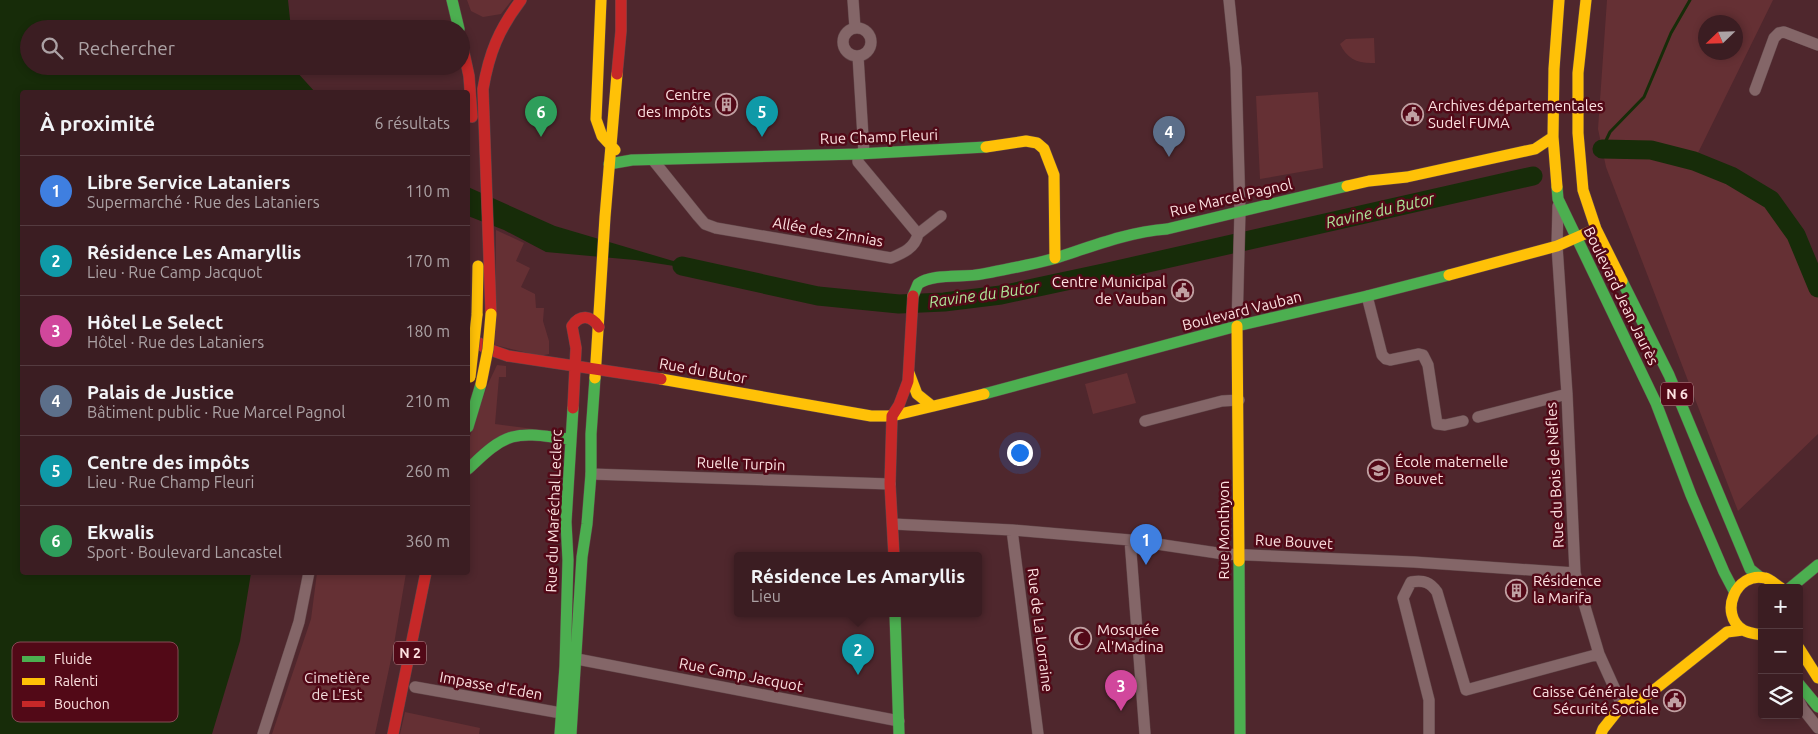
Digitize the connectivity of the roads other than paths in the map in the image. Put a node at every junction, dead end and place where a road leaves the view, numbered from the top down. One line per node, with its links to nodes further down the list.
1 (451, 0): 9 (main road); 10 (main road)
2 (521, 0): 49 (main road, bridge)
3 (601, 0): 21 (main road)
4 (621, 0): 21 (main road, Rue du Maréchal Leclerc)
5 (853, 0): 11 (street)
6 (1229, 0): 28 (street)
7 (1559, 0): 20 (main road, Boulevard Jean Jaurès / N 6)
8 (1586, 0): 20 (main road, Boulevard Jean Jaurès / N 6)
9 (453, 20)
10 (457, 20)
11 (855, 28): 13 (street); 13 (street)
12 (1818, 45): 18 (street)
13 (858, 56): 22 (street)
14 (459, 75): 16 (main road)
15 (468, 75): 17 (main road, bridge)
16 (461, 90)
17 (469, 90)
18 (1755, 90)
19 (470, 96): 42 (main road, bridge)
20 (1566, 140): 26 (main road, Boulevard Jean Jaurès / N 6); 28 (main road, Rue Marcel Pagnol); 30 (main road, Boulevard Jean Jaurès / N 6)
21 (611, 147): 23 (main road); 25 (main road, Rue du Maréchal Leclerc)
22 (861, 154): 24 (main road, Rue Champ Fleuri); 29 (main road, Rue Champ Fleuri); 31 (street)
23 (632, 160): 24 (main road, Rue Champ Fleuri); 25 (main road, Rue Champ Fleuri)
24 (653, 160): 31 (street, Allée des Zinnias)
25 (609, 164): 38 (main road, Rue du Maréchal Leclerc)
26 (1558, 199): 32 (main road, Boulevard Jean Jaurès / N 6); 33 (street, Rue du Bois de Nèfles)
27 (941, 216): 31 (street, Allée des Zinnias)
28 (1240, 216): 34 (main road, Rue Marcel Pagnol); 37 (street)
29 (1055, 229): 34 (main road); 35 (main road, Rue Champ Fleuri)
30 (1596, 229): 32 (main road, Boulevard Vauban); 66 (main road, Boulevard Jean Jaurès / N 6)
31 (918, 234)
32 (1576, 237): 33 (main road, Boulevard Vauban); 69 (main road, Boulevard Jean Jaurès / N 6)
33 (1557, 246): 36 (main road, Boulevard Vauban); 44 (street, Rue du Bois de Nèfles)
34 (1071, 253): 35 (main road, Rue Marcel Pagnol)
35 (1055, 258): 43 (main road, Rue Marcel Pagnol)
36 (1367, 296): 37 (main road, Boulevard Vauban); 51 (street)
37 (1237, 326): 45 (main road, Rue Monthyon); 46 (main road, Boulevard Vauban)
38 (599, 327): 40 (main road, Rue du Maréchal Leclerc); 41 (main road, Rue du Maréchal Leclerc)
39 (470, 336): 40 (main road, Rue du Butor)
40 (576, 366): 41 (main road, Rue du Butor); 53 (main road, Rue du Maréchal Leclerc)
41 (595, 369): 47 (main road, Rue du Butor); 52 (main road, Rue du Maréchal Leclerc)
42 (470, 372)
43 (909, 373): 46 (main road); 47 (main road)
44 (1567, 394): 48 (street); 63 (street, Rue du Bois de Nèfles)
45 (1239, 400): 50 (street); 61 (main road, Rue Monthyon)
46 (932, 406): 47 (main road, Boulevard Vauban)
47 (892, 416): 56 (main road)
48 (1478, 417)
49 (470, 420)
50 (1145, 421)
51 (1463, 421)
52 (591, 434): 53 (street); 55 (main road, Rue du Maréchal Leclerc)
53 (571, 439): 54 (main road); 86 (main road, Rue du Maréchal Leclerc)
54 (470, 467)
55 (591, 474): 56 (street, Ruelle Turpin); 78 (main road, Rue du Maréchal Leclerc)
56 (890, 484): 57 (main road)
57 (893, 524): 58 (street, Rue Bouvet); 60 (main road)
58 (1012, 530): 59 (street, Rue Bouvet); 94 (street, Rue de La Lorraine)
59 (1130, 540): 61 (street, Rue Bouvet); 95 (street)
60 (894, 552)
61 (1239, 554): 63 (street, Rue Bouvet); 96 (main road, Rue Monthyon)
62 (1818, 564): 68 (main road)
63 (1575, 573): 76 (street, Rue du Bois de Nèfles)
64 (308, 575): 89 (street)
65 (425, 575): 90 (main road, N 2)
66 (1760, 577): 67 (main road, Boulevard Jean Jaurès / N 6); 69 (main road)
67 (1779, 584)
68 (1790, 584)
69 (1734, 591): 70 (main road)
70 (1730, 609): 72 (main road); 73 (main road)
71 (895, 617): 87 (main road)
72 (1743, 630): 73 (main road); 74 (main road)
73 (1727, 632): 83 (main road)
74 (1758, 635)
75 (1803, 644): 79 (street)
76 (1599, 654): 83 (street, Rue du Bois de Nèfles); 97 (street)
77 (1803, 654): 80 (main road)
78 (577, 659): 87 (street, Rue Camp Jacquot); 92 (main road, Rue du Maréchal Leclerc)
79 (1818, 661)
80 (1818, 678)
81 (415, 688): 86 (street, Impasse d'Eden)
82 (1803, 689): 84 (main road)
83 (1622, 705): 98 (main road)
84 (1818, 707)
85 (1803, 709): 88 (street)
86 (561, 713): 91 (main road, Rue du Maréchal Leclerc)
87 (899, 721): 93 (main road)
88 (1818, 728)
89 (263, 734)
90 (393, 734)
91 (560, 734)
92 (571, 734)
93 (899, 734)
94 (1038, 734)
95 (1145, 734)
96 (1240, 734)
97 (1429, 734)
98 (1601, 734)

